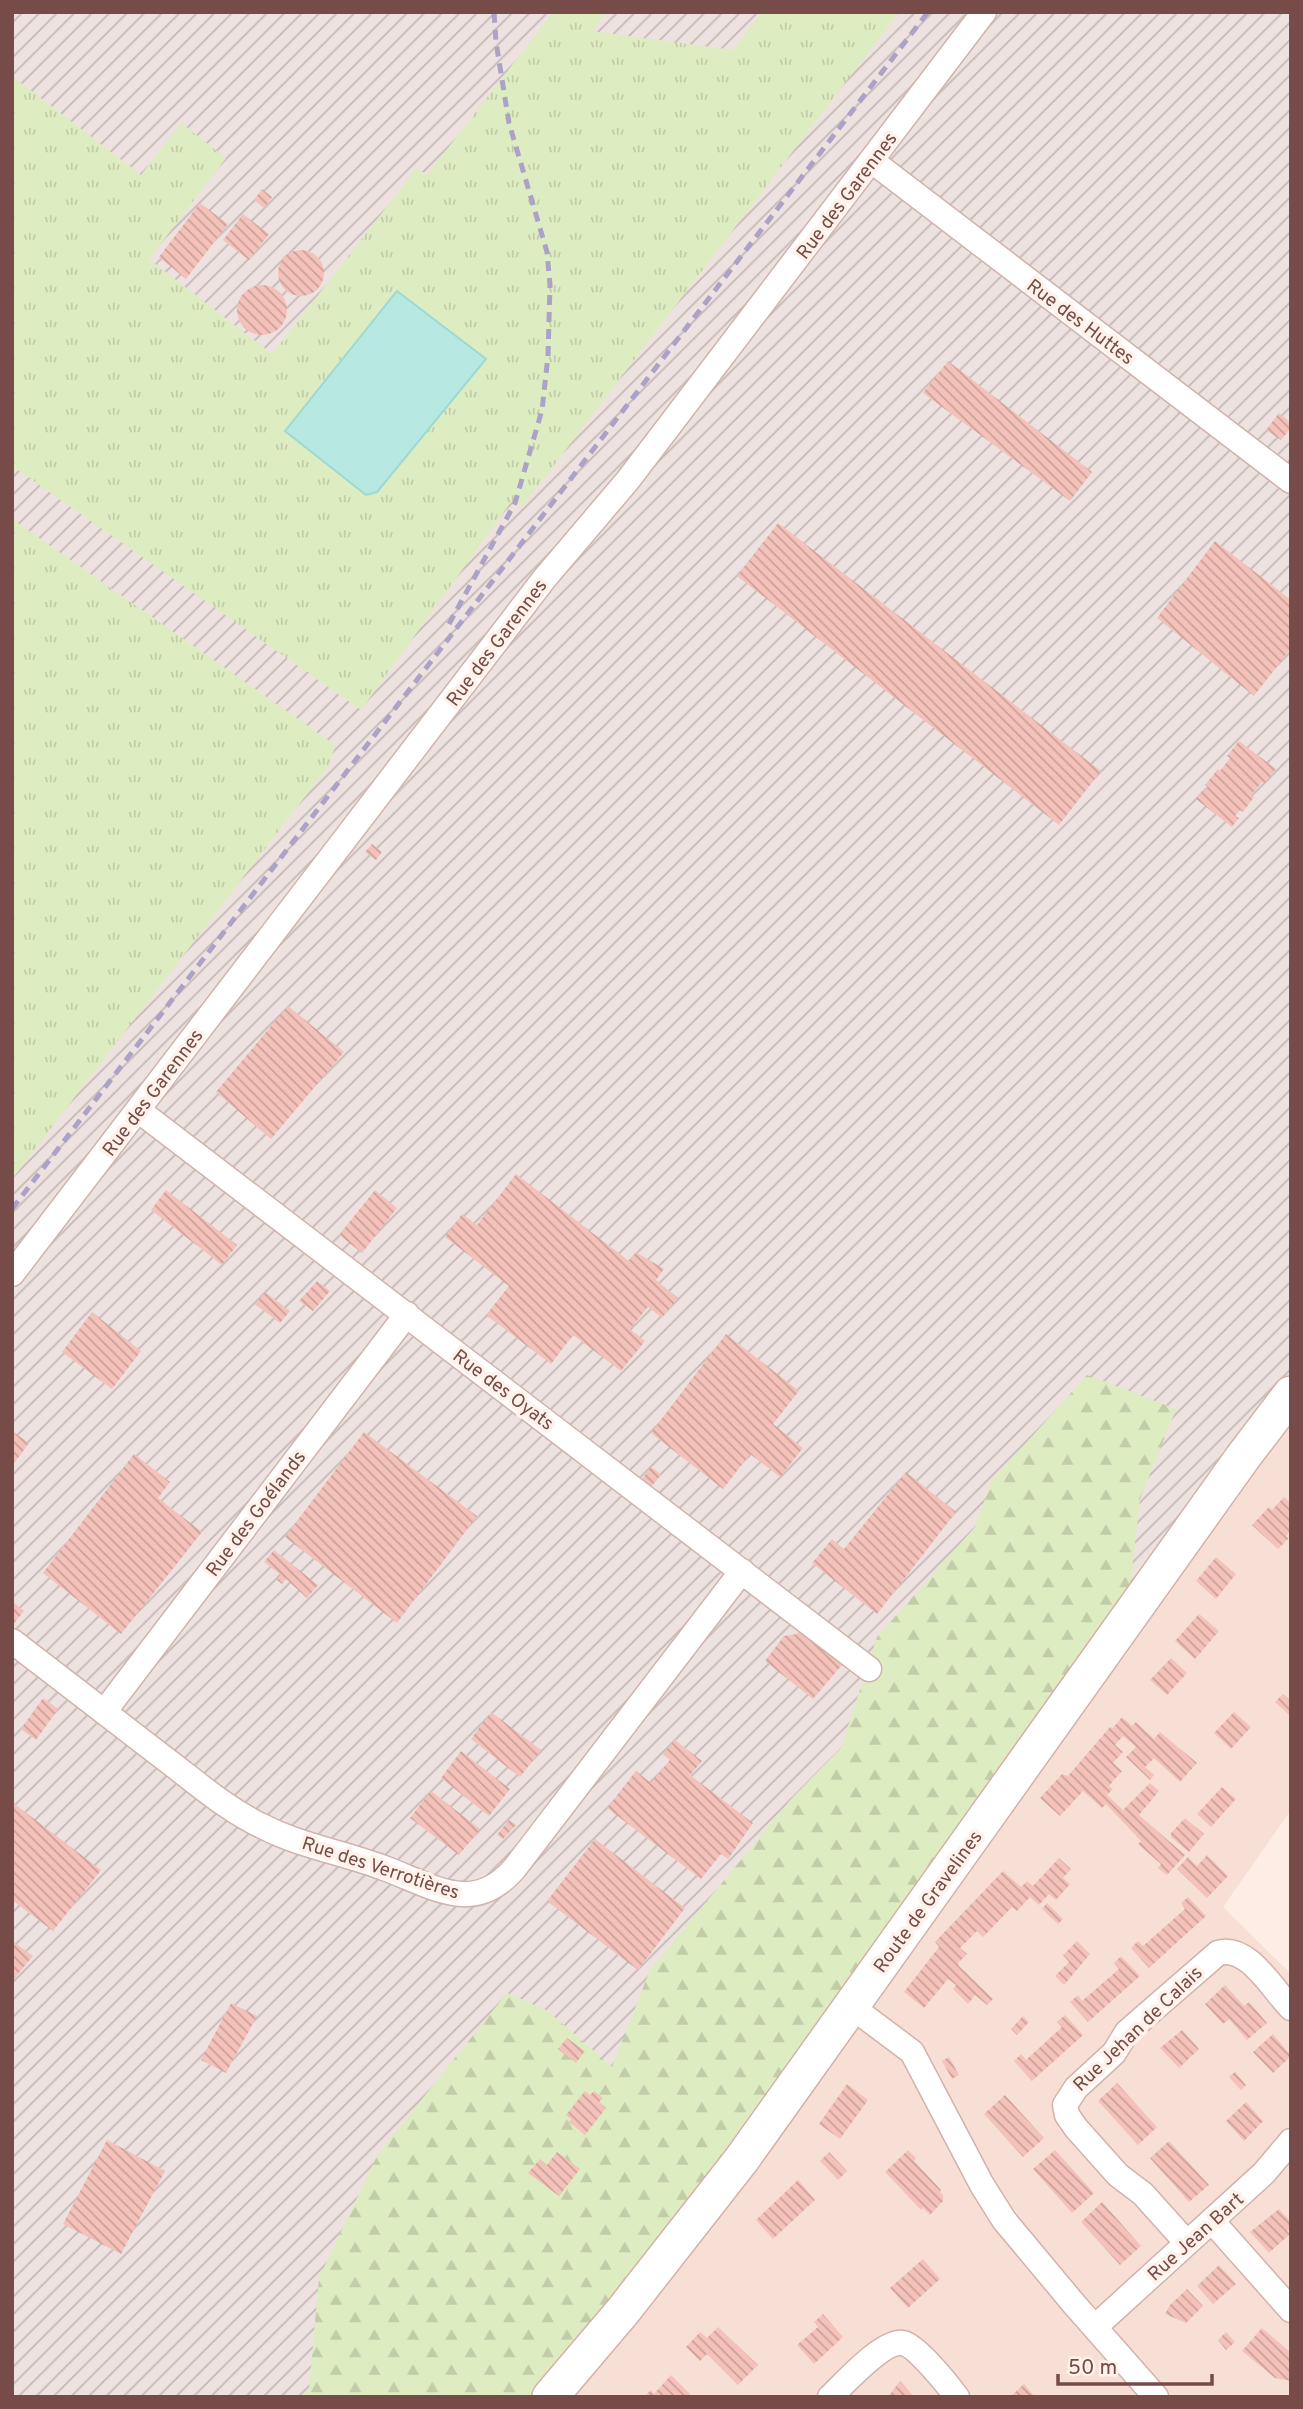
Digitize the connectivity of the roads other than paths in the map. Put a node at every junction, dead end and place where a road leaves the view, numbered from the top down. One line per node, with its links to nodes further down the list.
1 (984, 12): 2 (street, Rue des Garennes)
2 (872, 161): 3 (street, Rue des Huttes); 4 (street, Rue des Garennes)
3 (1291, 481)
4 (138, 1110): 5 (street, Rue des Garennes); 6 (street, Rue des Oyats)
5 (12, 1274)
6 (407, 1314): 8 (street, Rue des Oyats); 11 (street, Rue des Goélands)
7 (1291, 1394): 12 (main road, Route de Gravelines)
8 (743, 1571): 10 (street, Rue des Oyats); 11 (street, Rue des Verrotières)
9 (12, 1641): 11 (street, Rue des Verrotières)
10 (869, 1668)
11 (104, 1712)
12 (852, 2007): 18 (street); 19 (main road, Route de Gravelines)
13 (1291, 2008): 16 (street, Rue Jehan de Calais)
14 (1291, 2141): 15 (street, Rue Jean Bart)
15 (1212, 2221): 16 (street, Rue Jean Bart); 17 (street)
16 (1187, 2243): 18 (street, Rue Jean Bart)
17 (1291, 2310)
18 (1095, 2327): 22 (street)
19 (550, 2397)
20 (830, 2397): 21 (street)
21 (957, 2397)
22 (1156, 2397)

